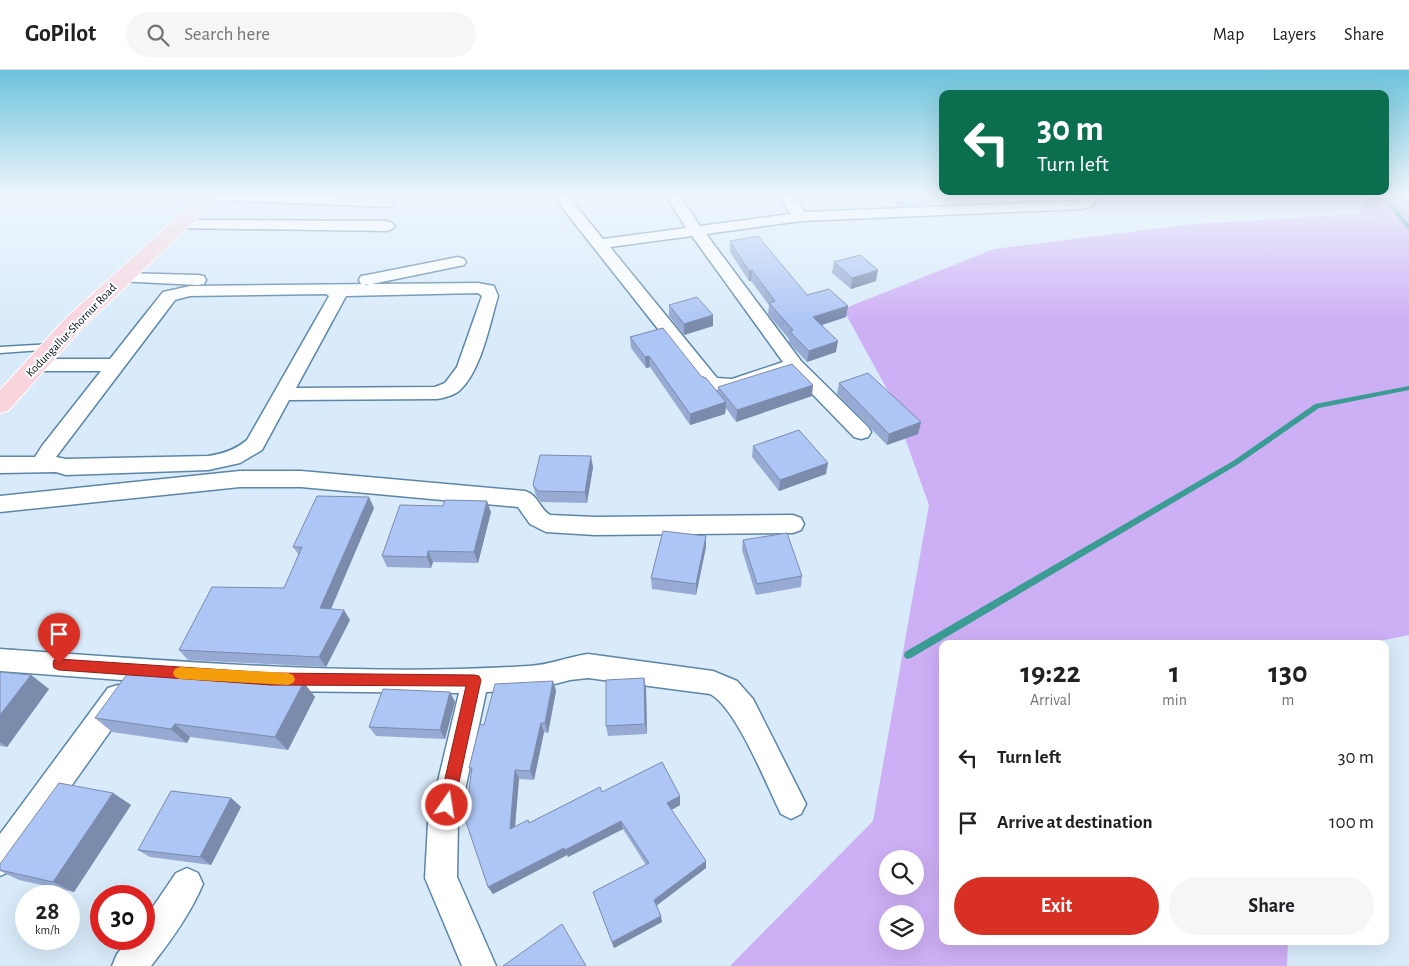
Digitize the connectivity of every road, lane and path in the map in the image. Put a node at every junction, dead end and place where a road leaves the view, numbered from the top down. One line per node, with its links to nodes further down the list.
1 (165, 238): 7 (main road, Kodungallur-Shornur Road)
2 (595, 238): 5 (street)
3 (642, 238): 5 (street)
4 (701, 238): 13 (street)
5 (600, 244): 13 (street)
6 (458, 262): 7 (street)
7 (122, 278): 9 (main road, Kodungallur-Shornur Road)
8 (335, 291): 12 (street); 14 (street); 14 (street)
9 (53, 347): 10 (lane); 11 (main road, Kodungallur-Shornur Road)
10 (0, 350)
11 (36, 365): 12 (street); 15 (main road, Kodungallur-Shornur Road)
12 (114, 365): 18 (street)
13 (794, 365): 16 (street)
14 (284, 394): 18 (street)
15 (0, 405)
16 (861, 432)
17 (0, 465): 18 (street)
18 (53, 465)
19 (0, 504): 20 (street)
20 (793, 524)
21 (0, 660): 22 (street)
22 (138, 670): 23 (street); 25 (street)
23 (474, 680): 24 (street); 28 (street)
24 (791, 804)
25 (0, 860)
26 (187, 884): 27 (street)
27 (129, 966)
28 (479, 966)

